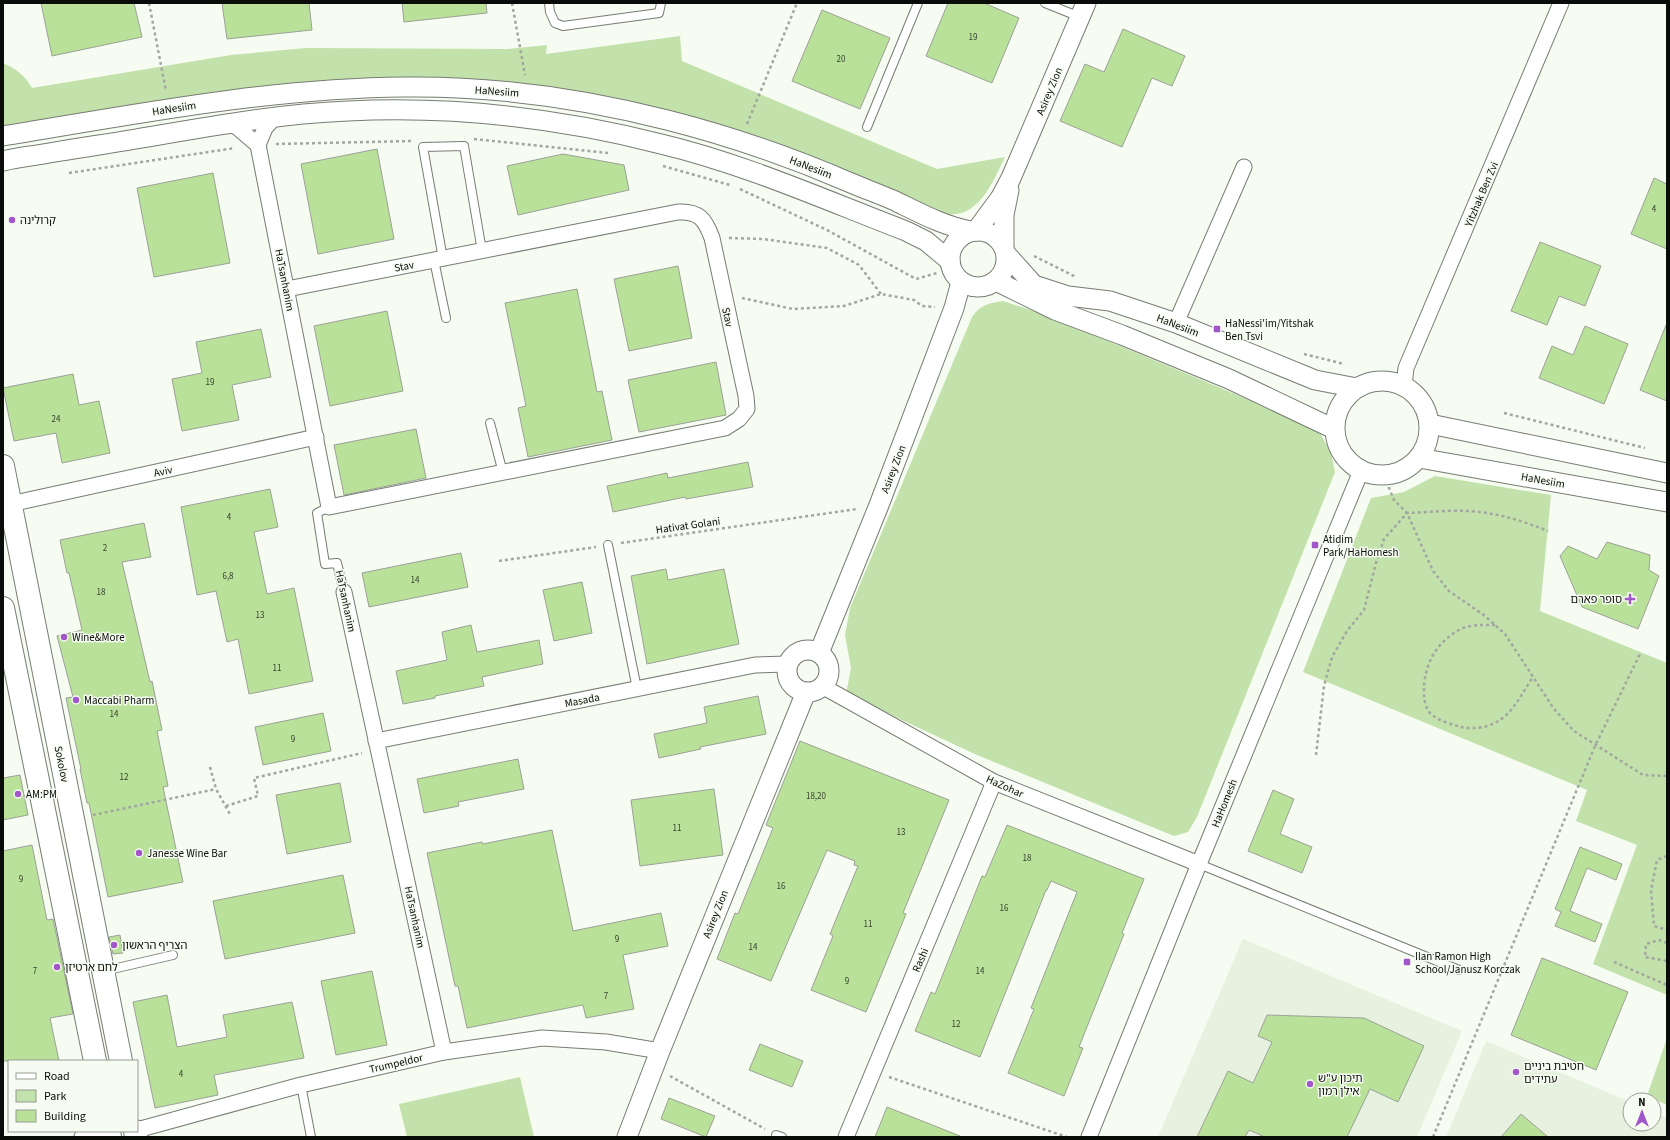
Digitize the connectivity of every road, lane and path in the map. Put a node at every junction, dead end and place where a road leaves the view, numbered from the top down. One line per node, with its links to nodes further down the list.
1 (149, 3): 11 (path)
2 (512, 3): 10 (path)
3 (549, 3): 4 (lane)
4 (661, 3)
5 (797, 3): 15 (path)
6 (918, 3): 14 (lane)
7 (1045, 3): 9 (lane)
8 (1561, 3): 41 (street, Yitzhak Ben Zvi)
9 (1083, 10): 25 (street, Asirey Zion)
10 (526, 76)
11 (167, 97)
12 (274, 118): 13 (street); 19 (street); 33 (street)
13 (228, 124): 19 (street); 21 (street)
14 (867, 127)
15 (744, 131)
16 (3, 136): 28 (street, HaNesiim)
17 (471, 139): 20 (path)
18 (416, 141): 19 (path)
19 (258, 145): 24 (path); 35 (street, HaTsanhanim)
20 (610, 153)
21 (3, 161)
22 (655, 163): 26 (path)
23 (1244, 167): 40 (street)
24 (70, 173)
25 (1011, 178): 28 (street, Asirey Zion); 31 (street, Asirey Zion)
26 (731, 186)
27 (738, 188): 33 (path)
28 (974, 231): 31 (street); 33 (street)
29 (712, 238): 30 (street, Stav); 36 (path); 37 (street, Stav)
30 (482, 251): 32 (street, Stav); 32 (lane)
31 (1005, 251): 34 (street); 40 (street, HaNesiim)
32 (438, 259): 35 (street, Stav); 39 (lane)
33 (954, 271): 34 (street); 38 (street, Asirey Zion)
34 (996, 281): 46 (street)
35 (287, 289): 47 (street, HaTsanhanim)
36 (882, 294): 37 (path); 38 (path)
37 (724, 295): 52 (street, Stav)
38 (954, 308): 57 (street, Asirey Zion)
39 (446, 318)
40 (1176, 323): 42 (street, HaNesiim)
41 (1404, 386): 42 (street); 45 (street)
42 (1357, 388): 46 (street)
43 (1504, 413): 48 (path)
44 (490, 422): 52 (lane)
45 (1430, 424): 49 (street); 53 (street)
46 (1334, 429): 51 (street)
47 (316, 437): 56 (street, Aviv); 58 (street, HaTsanhanim)
48 (1652, 449)
49 (1419, 458): 54 (street); 55 (street, HaNesiim)
50 (3, 466): 56 (main road, Sokolov)
51 (1361, 471): 54 (street); 83 (street, HaHomesh)
52 (503, 473): 58 (street, Stav)
53 (1667, 473)
54 (1384, 476): 59 (path)
55 (1667, 502)
56 (10, 504): 81 (main road, Sokolov)
57 (879, 505): 61 (path, Hativat Golani); 67 (street, Asirey Zion)
58 (329, 507): 63 (lane, HaTsanhanim)
59 (1407, 513): 60 (path); 65 (path); 74 (path)
60 (1548, 532)
61 (608, 545): 62 (path, Hativat Golani); 70 (lane)
62 (499, 561)
63 (344, 592): 72 (street, HaTsanhanim)
64 (3, 608): 94 (main road)
65 (1495, 625): 69 (path); 69 (path)
66 (1641, 652): 73 (path)
67 (819, 653): 68 (street); 71 (street)
68 (788, 664): 70 (street, Masada); 71 (street)
69 (1533, 677): 73 (path)
70 (637, 689): 72 (street, Masada)
71 (814, 689): 77 (street, HaZohar); 93 (street, Asirey Zion)
72 (377, 746): 79 (path); 92 (street, HaTsanhanim)
73 (1595, 746): 76 (path); 107 (path)
74 (1316, 755)
75 (210, 767): 78 (path)
76 (1667, 776)
77 (994, 782): 83 (street, HaZohar); 96 (street, Rashi)
78 (216, 789): 79 (path); 81 (path)
79 (226, 806): 80 (path)
80 (231, 816)
81 (73, 819): 90 (main road, Sokolov)
82 (1667, 856): 84 (path)
83 (1199, 864): 89 (lane); 106 (street, HaHomesh)
84 (1667, 930)
85 (1667, 943): 87 (path)
86 (173, 955): 90 (lane)
87 (1667, 961)
88 (1614, 962): 91 (path)
89 (1459, 970)
90 (103, 971): 95 (main road, Sokolov)
91 (1667, 985)
92 (444, 1052): 93 (street, Trumpeldor); 97 (street, Trumpeldor)
93 (657, 1059): 100 (path); 103 (street, Asirey Zion)
94 (95, 1060)
95 (121, 1060)
96 (872, 1072): 104 (street, Rashi); 105 (path)
97 (301, 1085): 98 (street, Trumpeldor); 102 (lane)
98 (138, 1130)
99 (109, 1133): 101 (street)
100 (779, 1136)
101 (82, 1137)
102 (311, 1137)
103 (627, 1137)
104 (846, 1137)
105 (1067, 1137)
106 (1089, 1137)
107 (1433, 1137)

